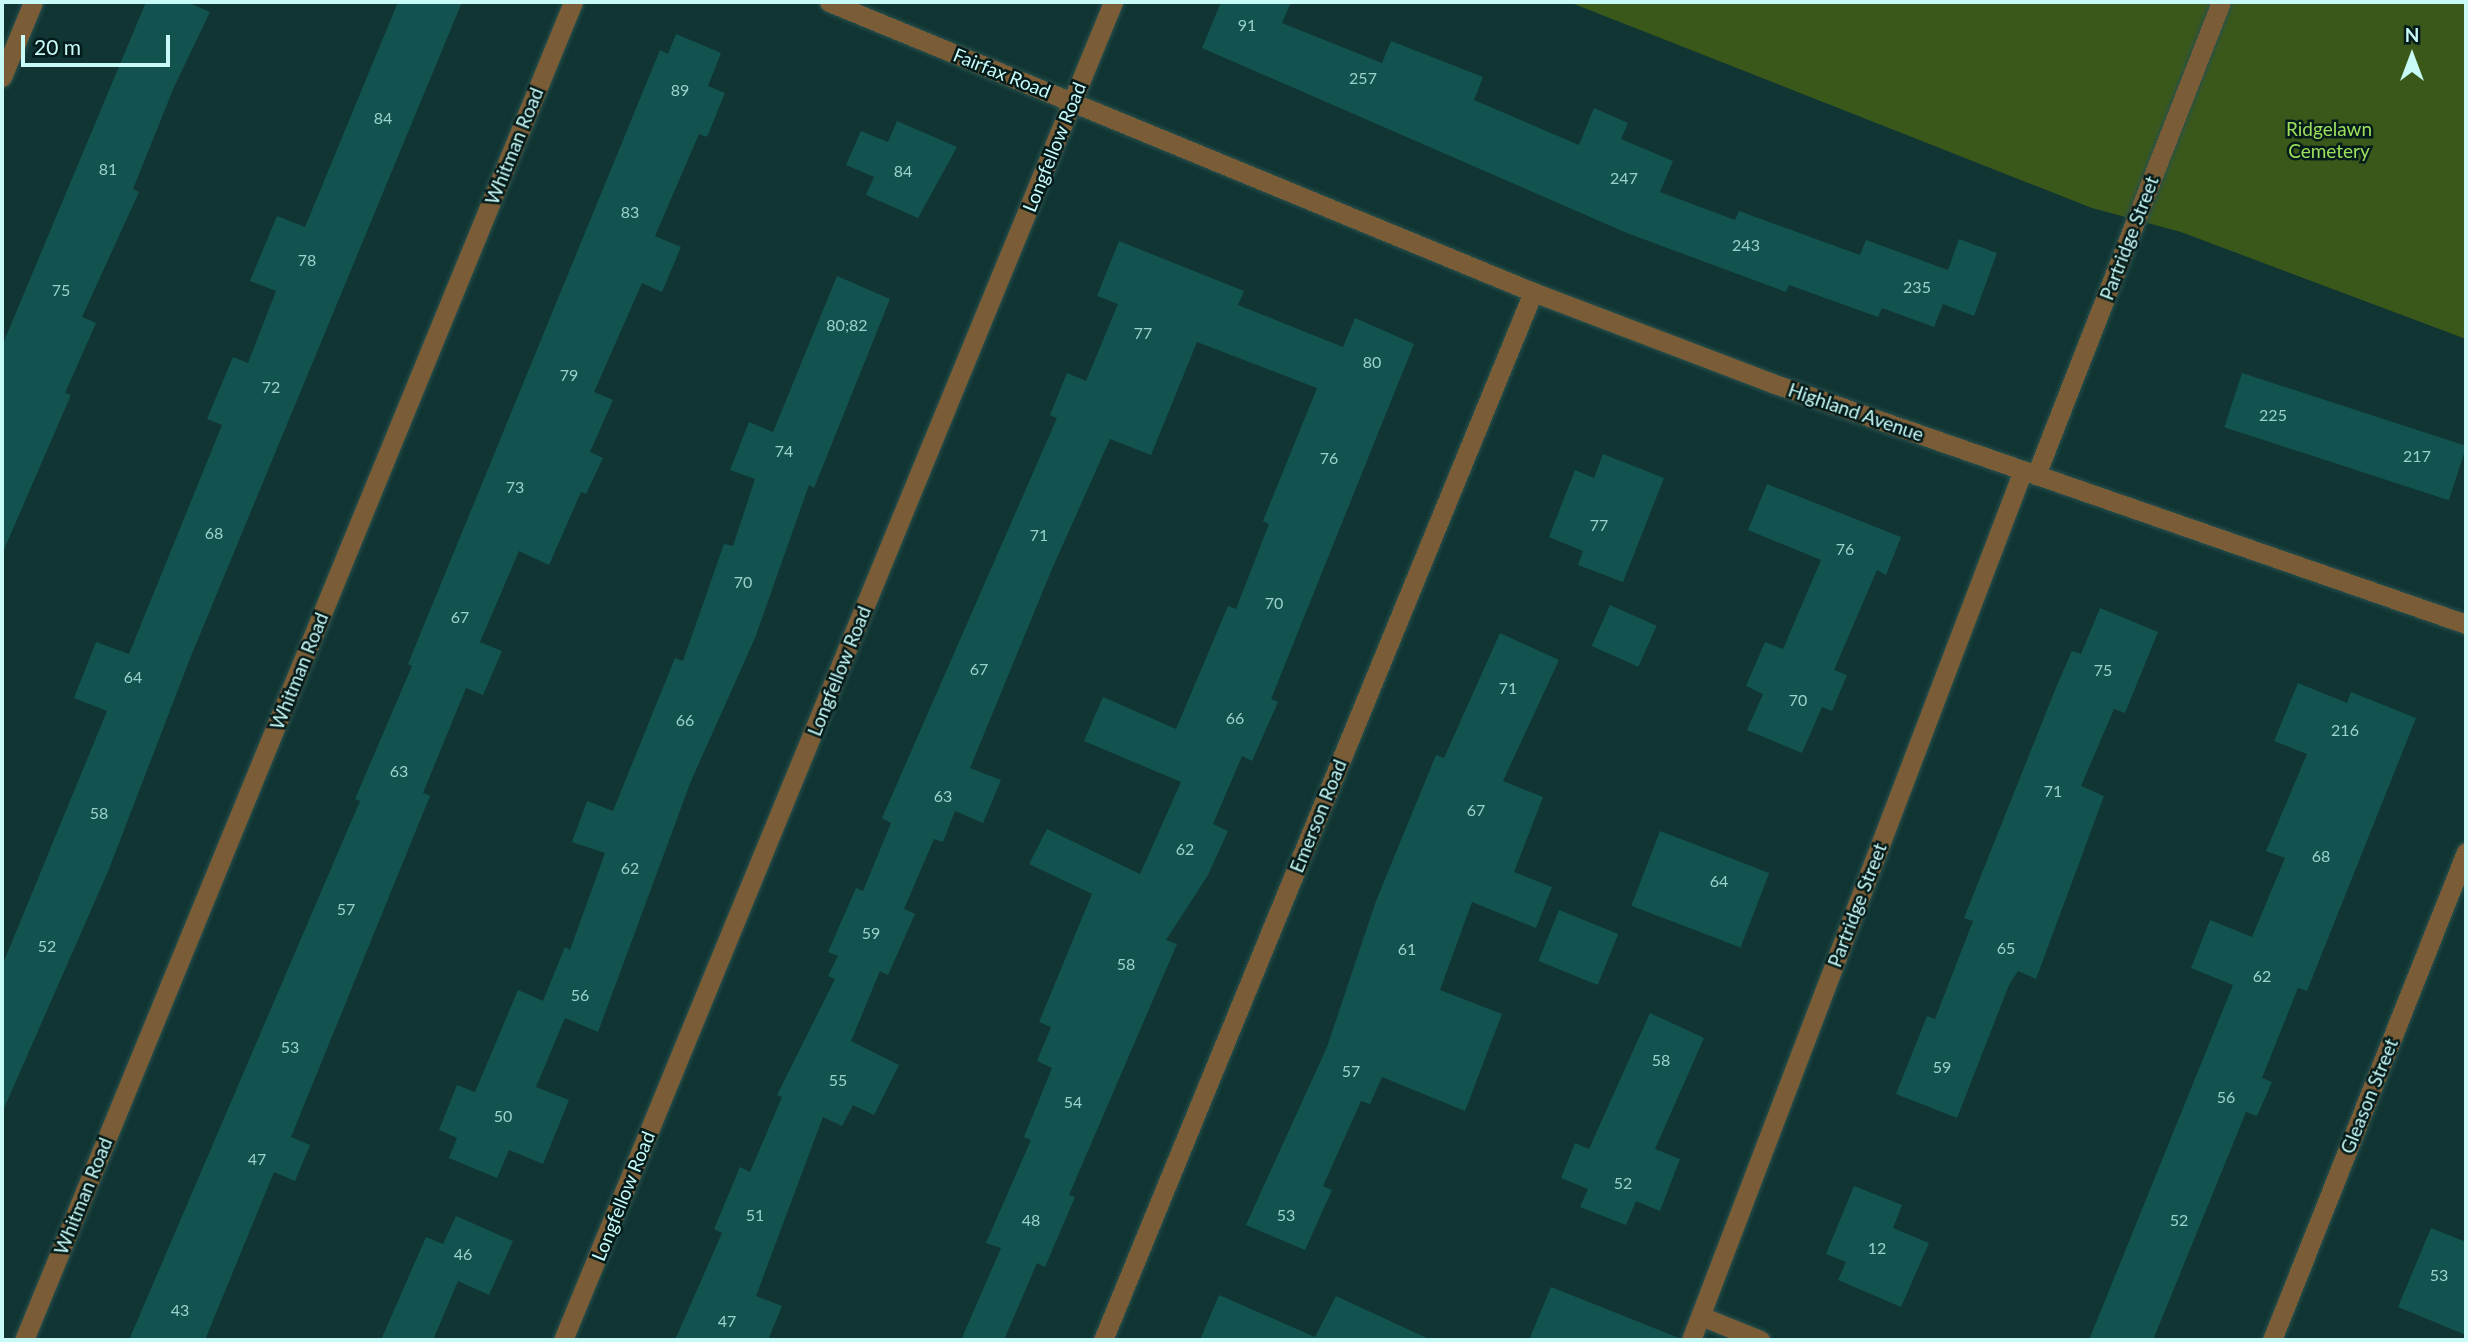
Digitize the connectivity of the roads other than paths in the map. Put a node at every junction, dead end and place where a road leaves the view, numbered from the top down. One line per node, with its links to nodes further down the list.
1 (33, 2): 6 (street)
2 (573, 2): 14 (street, Whitman Road)
3 (828, 2): 7 (street, Fairfax Road)
4 (1113, 2): 7 (street, Longfellow Road)
5 (2221, 2): 10 (street, Partridge Street)
6 (2, 77)
7 (1072, 102): 8 (street, Fairfax Road); 15 (street, Longfellow Road)
8 (1253, 177): 9 (street, Highland Avenue)
9 (1533, 292): 10 (street, Highland Avenue); 16 (street, Emerson Road)
10 (2030, 472): 11 (street, Highland Avenue); 13 (street, Partridge Street)
11 (2466, 624)
12 (2466, 852): 19 (street, Gleason Street)
13 (1700, 1316): 17 (street, Partridge Street); 18 (street)
14 (24, 1340)
15 (563, 1340)
16 (1103, 1340)
17 (1691, 1340)
18 (1760, 1340)
19 (2272, 1340)

